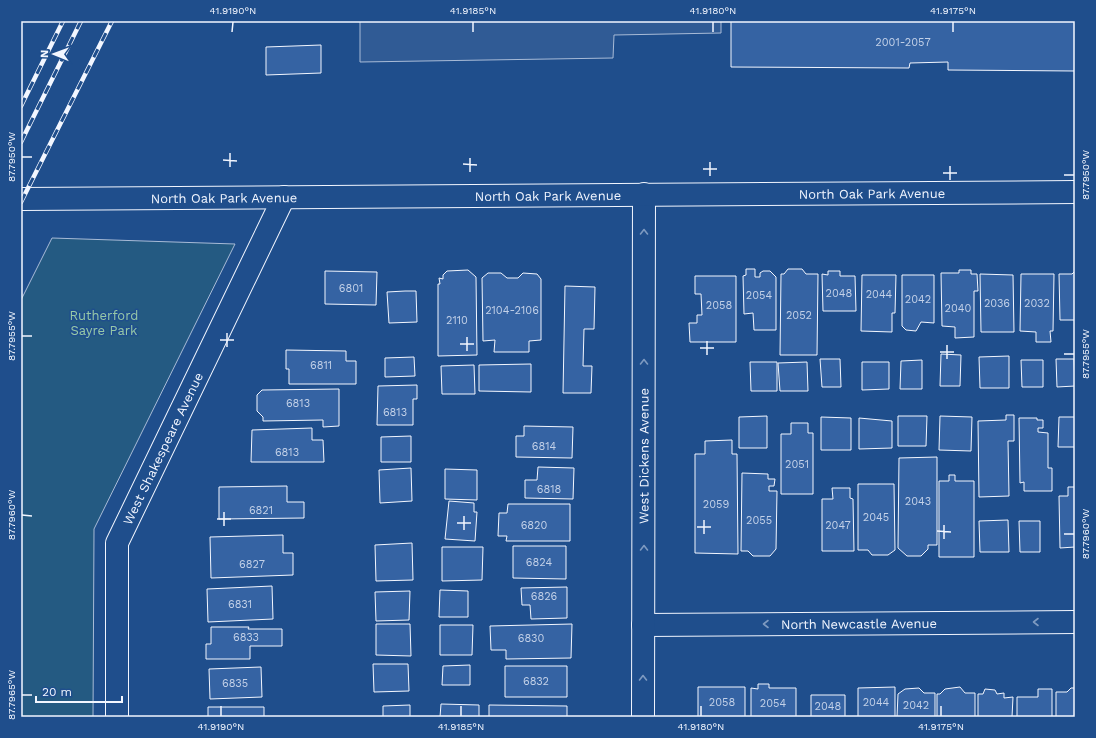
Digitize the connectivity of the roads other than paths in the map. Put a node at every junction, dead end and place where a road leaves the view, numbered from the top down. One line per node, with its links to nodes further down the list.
1 (1075, 192): 2 (street, North Oak Park Avenue)
2 (644, 194): 3 (street, North Oak Park Avenue); 6 (street, West Dickens Avenue, one-way to 2)
3 (284, 196): 4 (street, North Oak Park Avenue); 7 (street, West Shakespeare Avenue)
4 (21, 199)
5 (1075, 622): 6 (street, North Newcastle Avenue, one-way to 6)
6 (643, 625): 8 (street, West Dickens Avenue, one-way to 6)
7 (117, 717)
8 (643, 717)

